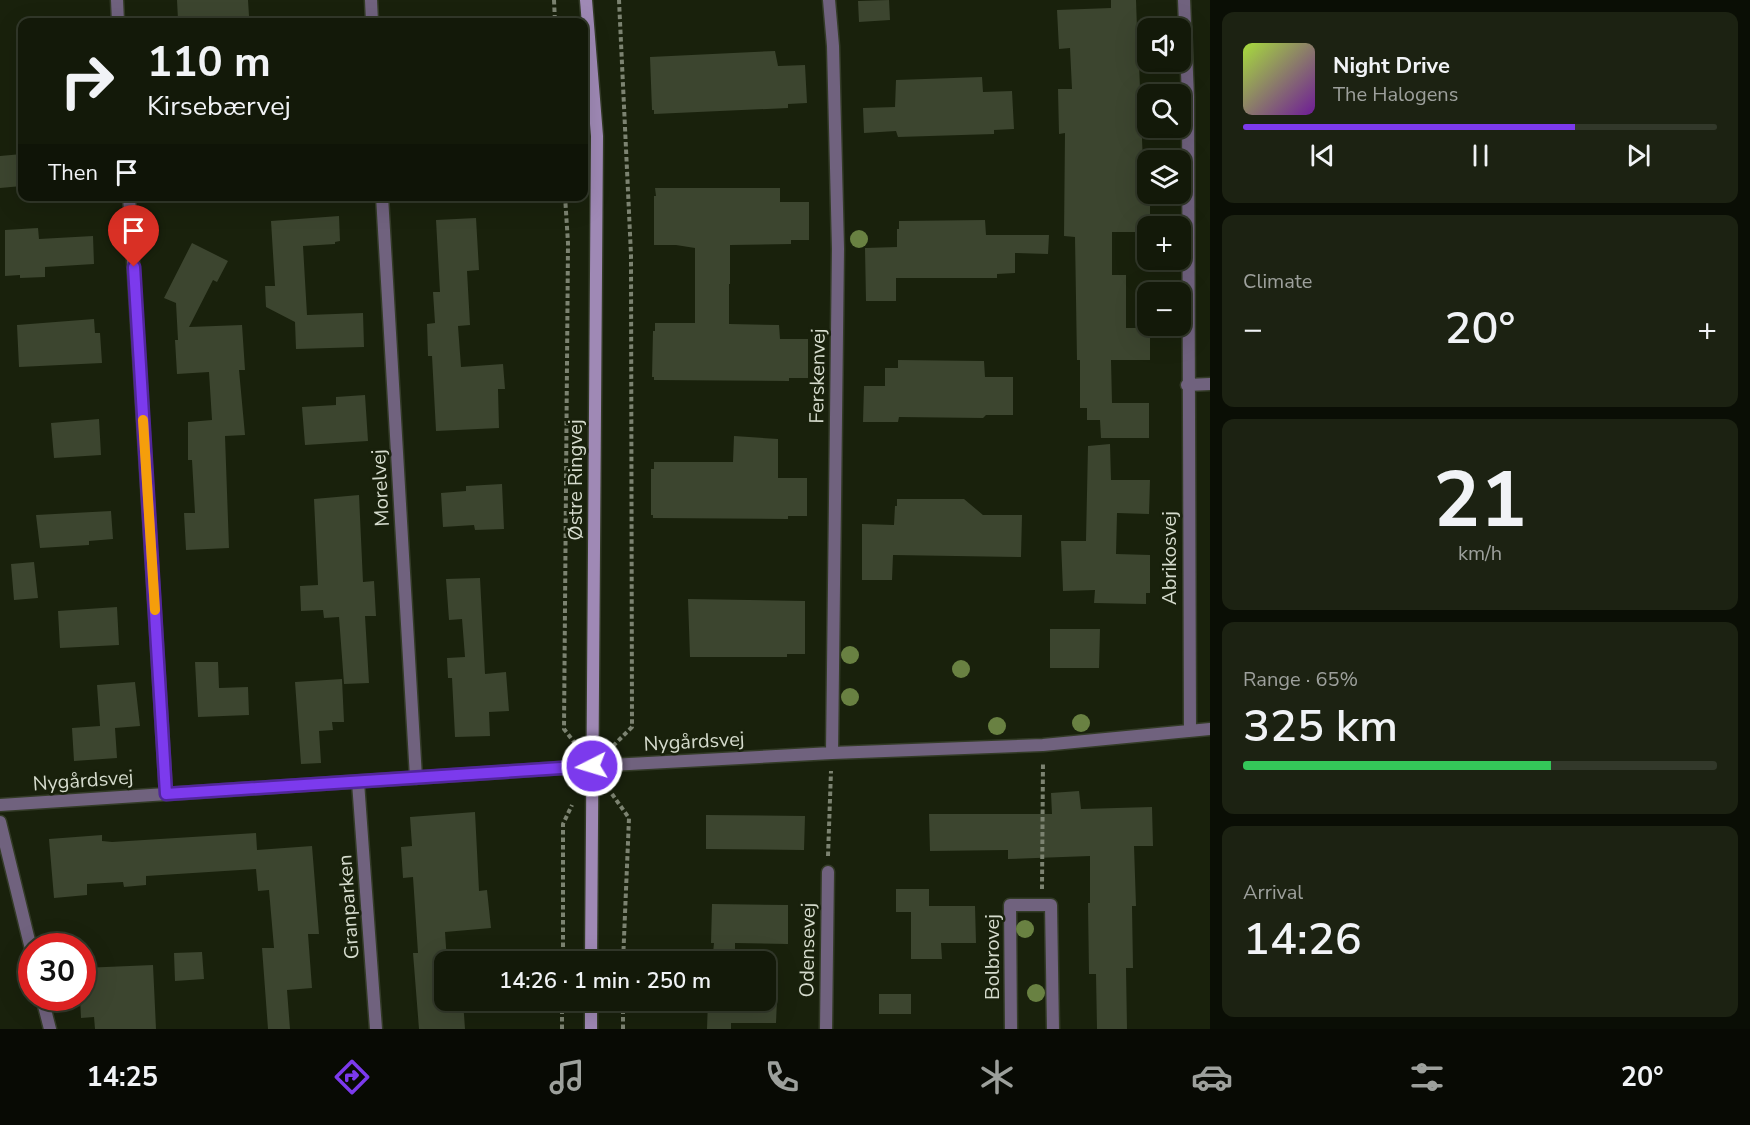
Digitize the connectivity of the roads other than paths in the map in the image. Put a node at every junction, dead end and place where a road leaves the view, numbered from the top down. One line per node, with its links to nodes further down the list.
1 (117, 0): 6 (street)
2 (371, 0): 7 (street)
3 (586, 0): 8 (street, Østre Ringvej)
4 (829, 0): 16 (street, Ferskenvej)
5 (1184, 0): 13 (street, Abrikosvej)
6 (118, 18)
7 (372, 18)
8 (587, 18)
9 (588, 25): 17 (street, Østre Ringvej)
10 (129, 201): 20 (street)
11 (382, 201): 18 (street, Morelvej)
12 (1210, 384): 13 (street)
13 (1188, 385): 15 (street, Abrikosvej)
14 (1210, 729): 15 (street, Nygårdsvej)
15 (1190, 731): 16 (street, Nygårdsvej)
16 (832, 753): 17 (street, Nygårdsvej)
17 (592, 766): 18 (street, Nygårdsvej); 25 (street, Østre Ringvej)
18 (416, 778): 19 (street, Nygårdsvej)
19 (358, 782): 20 (street, Nygårdsvej); 29 (street, Granparken)
20 (166, 794): 21 (street, Nygårdsvej)
21 (0, 805)
22 (0, 822): 24 (street)
23 (828, 872): 31 (street, Odensevej)
24 (27, 933)
25 (591, 951)
26 (45, 1011): 28 (street)
27 (591, 1011): 30 (street)
28 (50, 1029)
29 (376, 1029)
30 (591, 1029)
31 (826, 1029)
32 (1011, 1029): 33 (street, Bolbrovej)
33 (1053, 1029)

